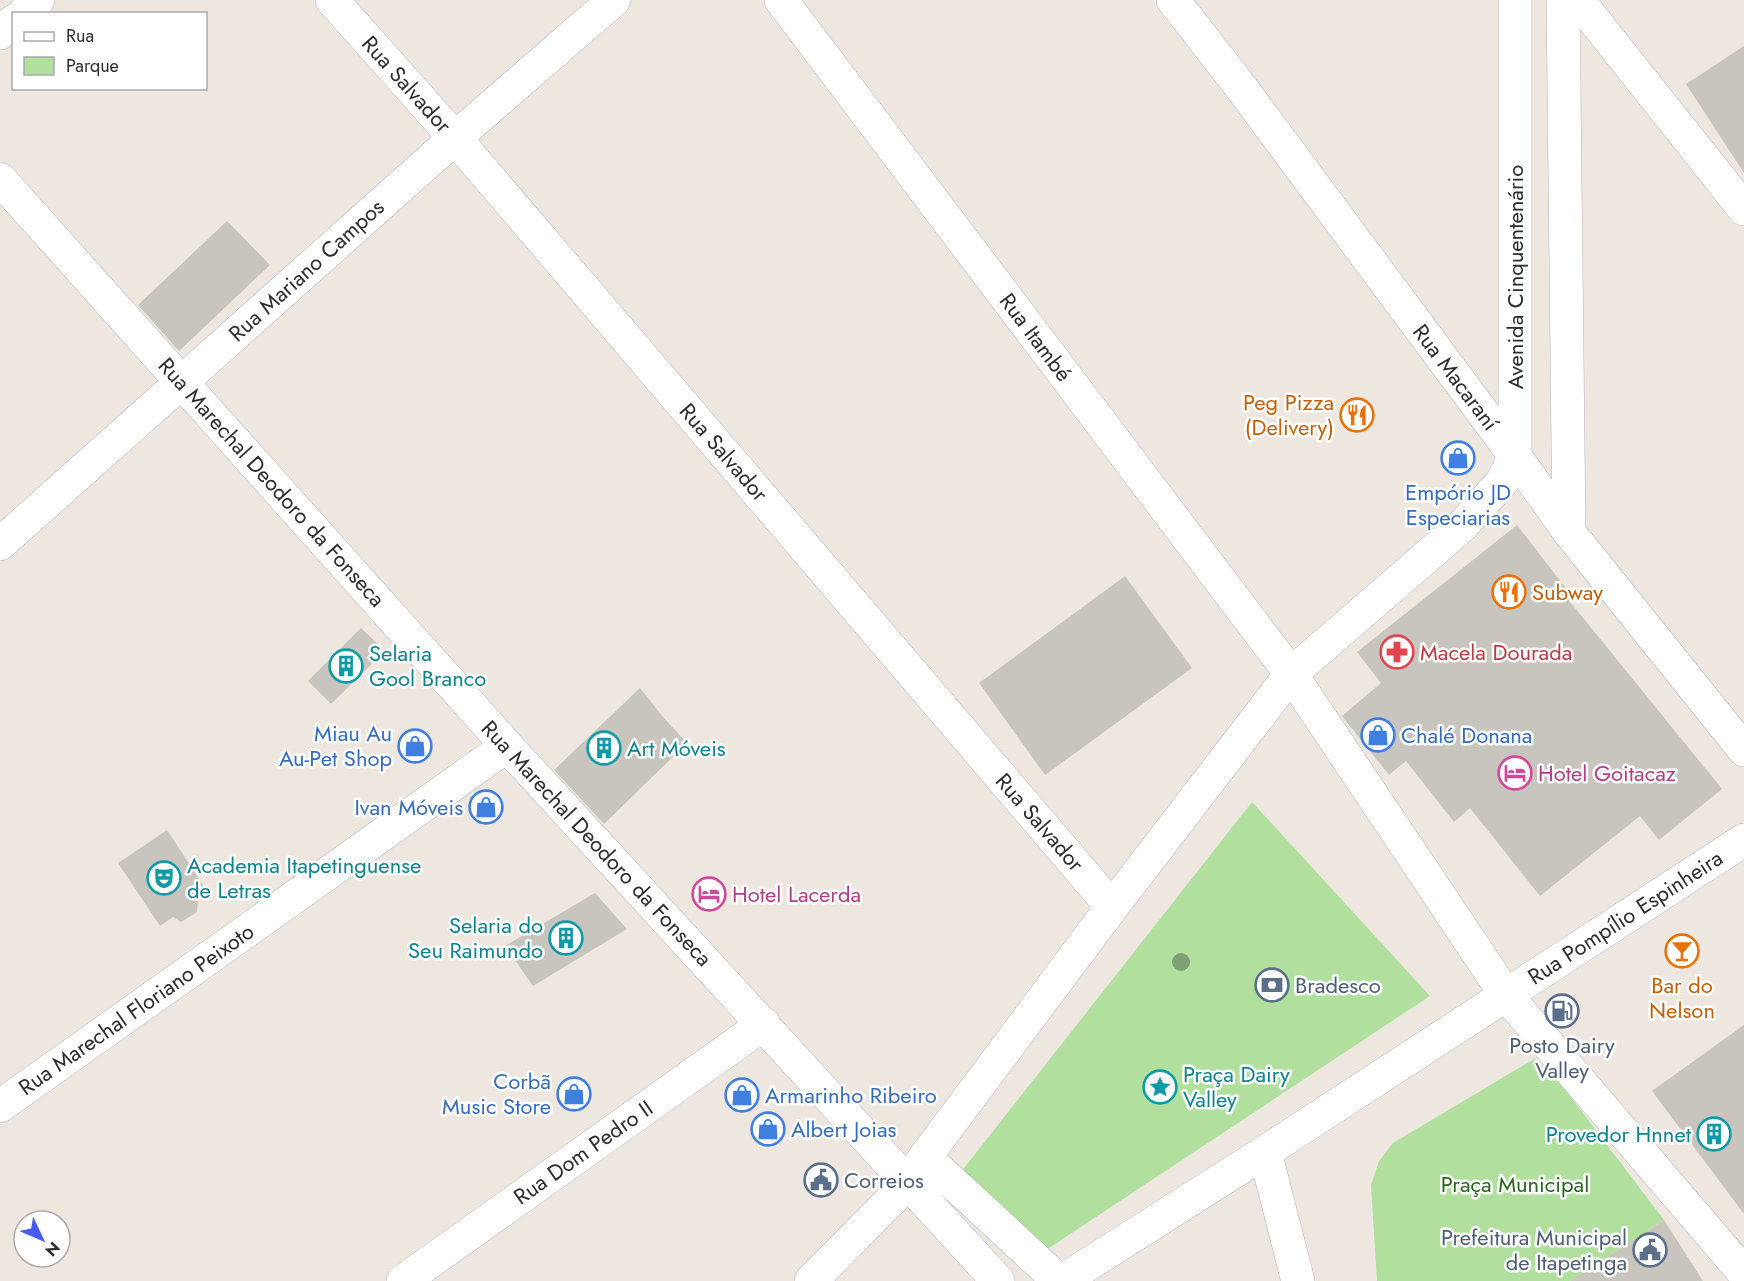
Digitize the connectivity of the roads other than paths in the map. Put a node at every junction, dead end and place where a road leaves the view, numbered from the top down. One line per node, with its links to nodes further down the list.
1 (38, 0): 9 (street)
2 (332, 0): 12 (street, Rua Salvador)
3 (614, 0): 12 (street, Rua Mariano Campos)
4 (781, 0): 19 (street, Rua Itambé)
5 (1173, 0): 16 (street, Rua Macaraní)
6 (1515, 0): 16 (street, Avenida Cinquentenário)
7 (1563, 0): 17 (street)
8 (1578, 0): 14 (street)
9 (24, 12)
10 (12, 23): 11 (street)
11 (0, 33)
12 (455, 138): 15 (street, Rua Mariano Campos); 23 (street, Rua Salvador)
13 (0, 179): 15 (street, Rua Marechal Deodoro da Fonseca)
14 (1744, 207)
15 (182, 380): 18 (street, Rua Mariano Campos); 20 (street, Rua Marechal Deodoro da Fonseca)
16 (1515, 456): 17 (street, Rua Macaraní); 19 (street, Avenida Cinquentenário)
17 (1569, 532): 21 (street, Rua Macaraní)
18 (0, 544)
19 (1291, 674): 23 (street); 24 (street)
20 (507, 746): 25 (street, Rua Marechal Deodoro da Fonseca); 26 (street, Rua Marechal Floriano Peixoto)
21 (1744, 750)
22 (1744, 840): 24 (street, Rua Pompílio Espinheira)
23 (1112, 907): 28 (street)
24 (1506, 995): 27 (street); 29 (street)
25 (764, 1024): 28 (street, Rua Marechal Deodoro da Fonseca); 30 (street, Rua Dom Pedro II)
26 (0, 1106)
27 (1265, 1152): 33 (street); 34 (street)
28 (916, 1170): 31 (street); 32 (street); 33 (street)
29 (1744, 1273)
30 (403, 1281)
31 (811, 1281)
32 (998, 1281)
33 (1061, 1281)
34 (1298, 1281)

